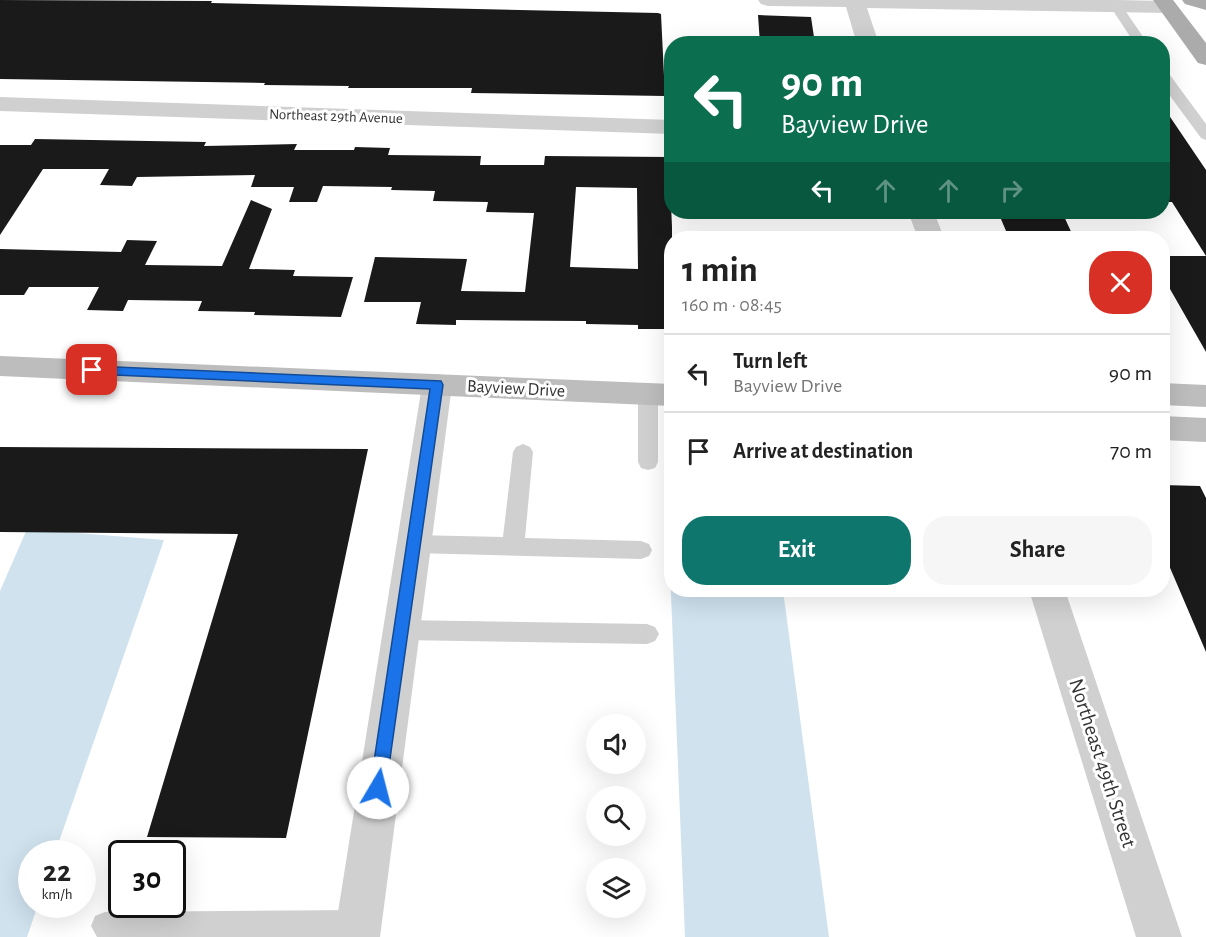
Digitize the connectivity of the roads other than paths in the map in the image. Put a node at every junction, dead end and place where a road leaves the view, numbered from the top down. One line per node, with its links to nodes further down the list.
1 (768, 0): 3 (street)
2 (1192, 0): 6 (main road)
3 (855, 1): 4 (street); 7 (street)
4 (1114, 3): 5 (street); 8 (lane)
5 (1165, 3): 9 (main road)
6 (1206, 4)
7 (865, 36)
8 (1137, 36)
9 (1206, 58)
10 (1170, 85): 13 (lane)
11 (0, 104): 12 (street, Northeast 29th Avenue)
12 (664, 127)
13 (1206, 135)
14 (0, 366): 15 (street, Bayview Drive)
15 (437, 385): 16 (street, Bayview Drive); 23 (street)
16 (660, 394): 22 (lane)
17 (1170, 394): 18 (street)
18 (1206, 396)
19 (1170, 428): 20 (street)
20 (1206, 429)
21 (523, 452): 24 (lane)
22 (648, 462)
23 (414, 544): 24 (lane); 27 (street)
24 (513, 547): 25 (lane)
25 (641, 550)
26 (1049, 597): 31 (street, Northeast 49th Street)
27 (401, 630): 28 (lane); 30 (street)
28 (647, 634)
29 (105, 926): 30 (lane)
30 (358, 930)
31 (1159, 937)

